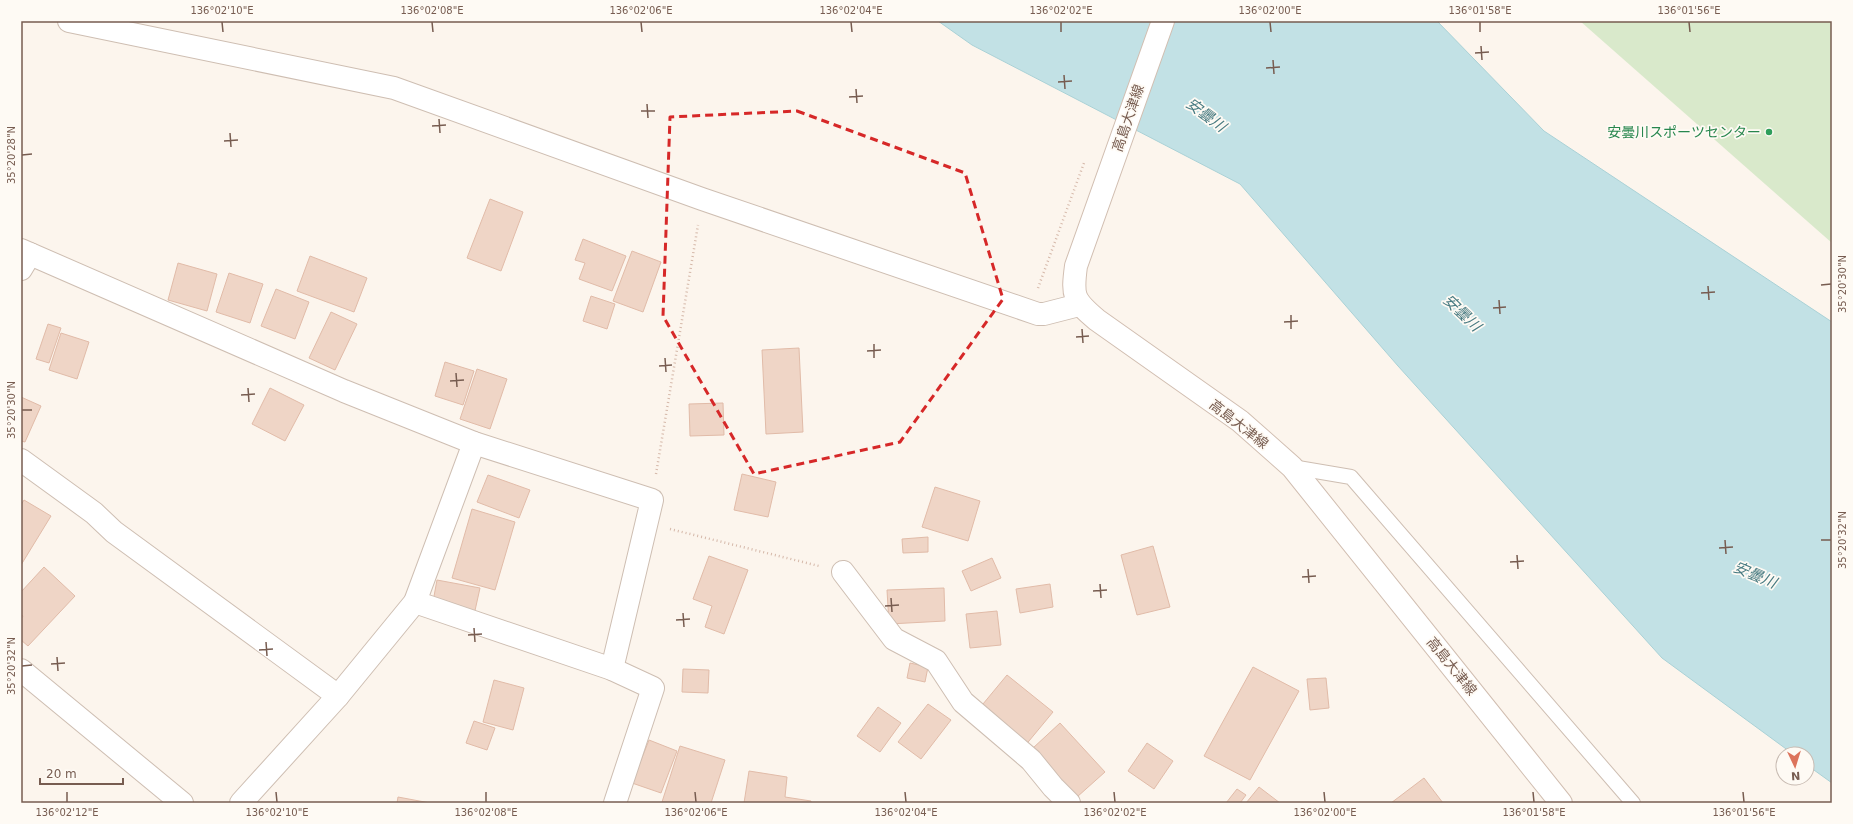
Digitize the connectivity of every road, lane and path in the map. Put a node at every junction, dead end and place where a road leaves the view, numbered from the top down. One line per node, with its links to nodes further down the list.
1 (69, 21): 3 (street)
2 (1163, 21): 5 (street, 高島大津線)
3 (702, 199): 5 (street); 9 (path)
4 (24, 258): 6 (street)
5 (1079, 305): 8 (street, 高島大津線)
6 (474, 443): 9 (street); 12 (street)
7 (21, 460): 15 (street)
8 (1292, 467): 20 (street, 高島大津線); 21 (lane)
9 (652, 500): 10 (street)
10 (647, 523): 11 (path); 14 (street)
11 (843, 572): 19 (street)
12 (415, 602): 14 (street); 15 (street)
13 (21, 670): 16 (street)
14 (612, 670): 18 (street)
15 (338, 696): 17 (street)
16 (182, 803)
17 (241, 803)
18 (615, 803)
19 (1069, 803)
20 (1561, 803)
21 (1633, 803)

